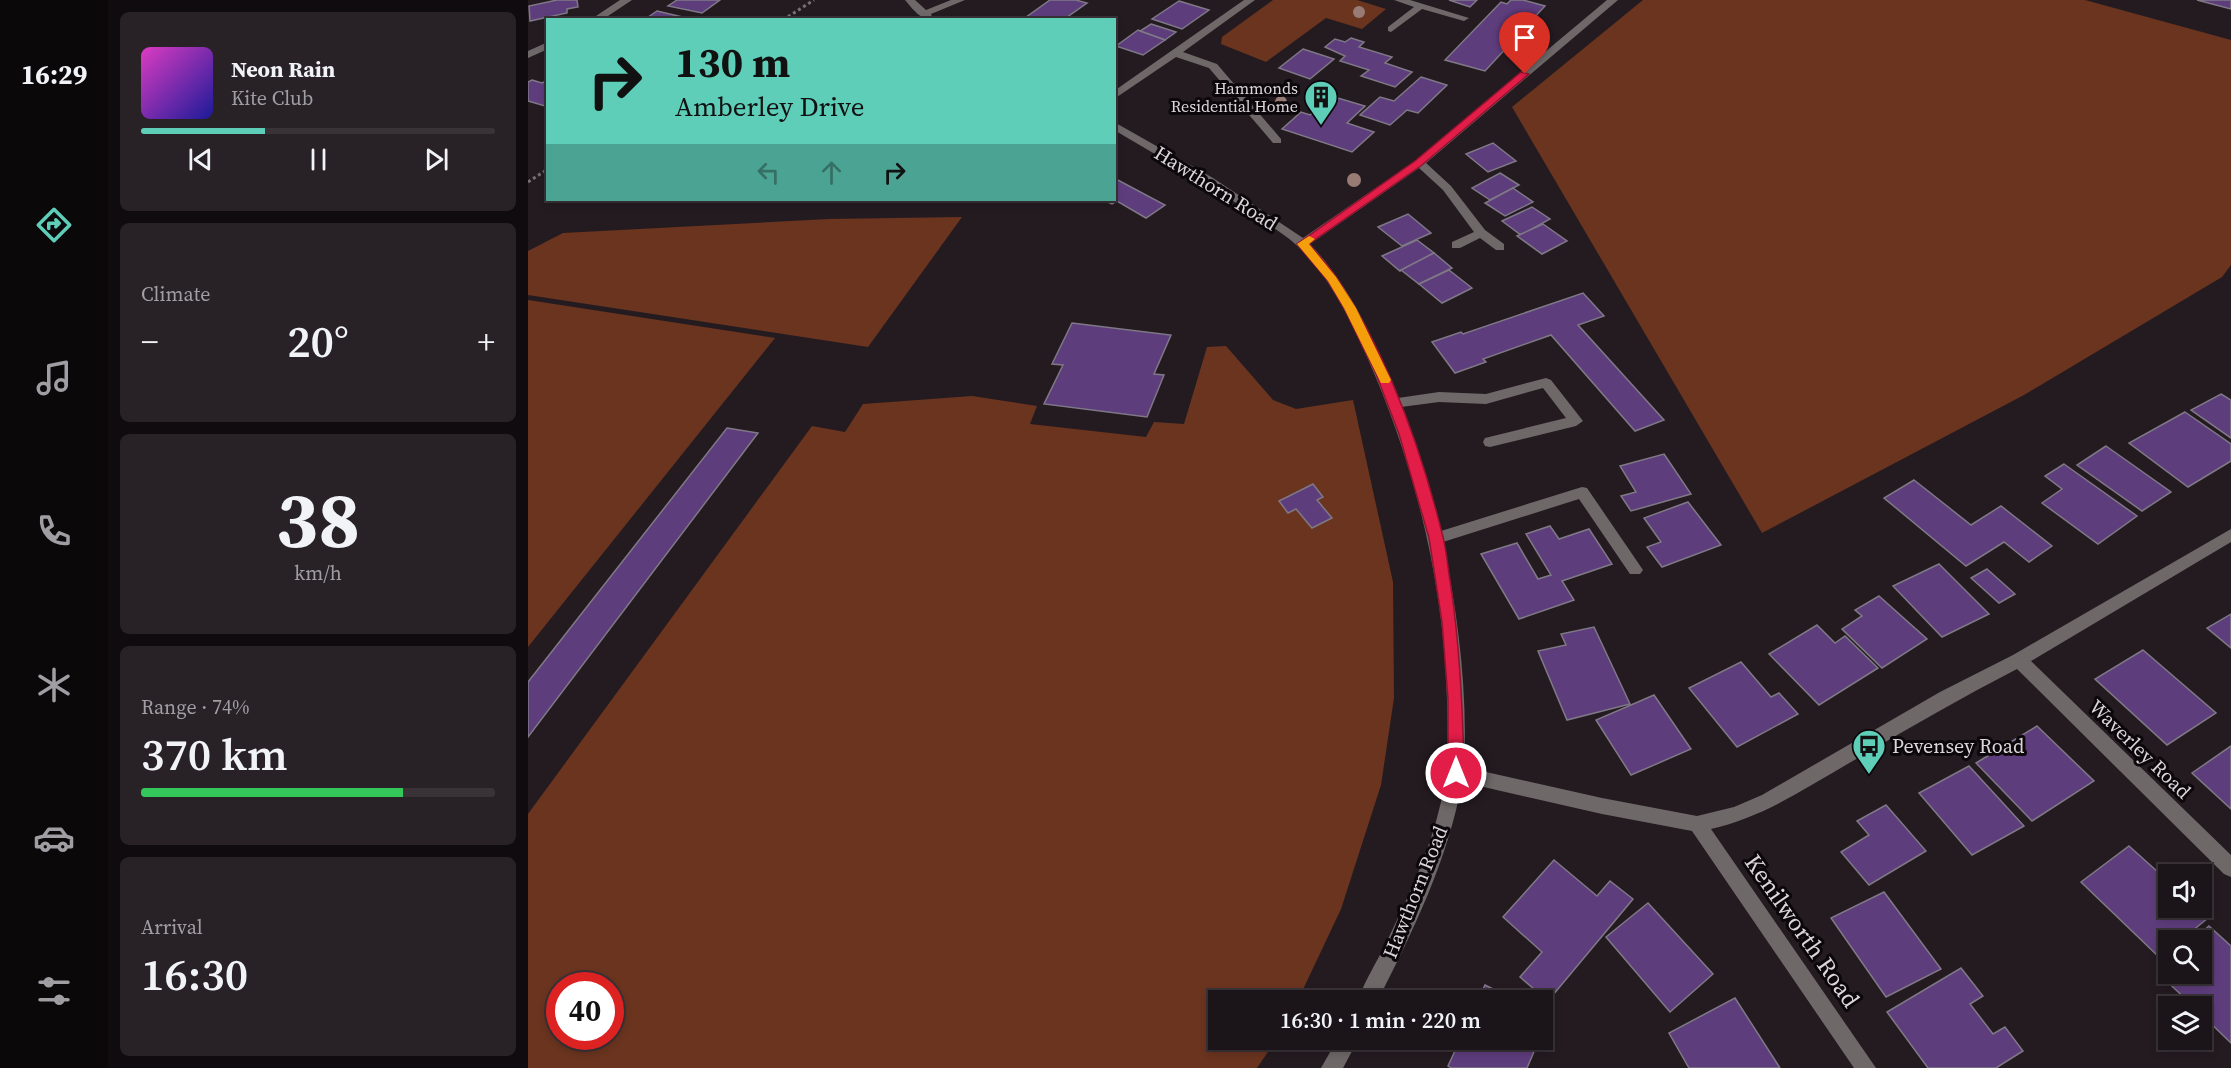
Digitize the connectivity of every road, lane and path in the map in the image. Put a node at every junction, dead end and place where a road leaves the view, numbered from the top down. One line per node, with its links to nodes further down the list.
1 (627, 0): 10 (street)
2 (814, 0): 11 (path)
3 (910, 0): 9 (street)
4 (960, 0): 9 (street)
5 (1250, 0): 15 (street)
6 (1399, 0): 8 (street)
7 (1613, 0): 20 (street)
8 (1421, 6): 12 (street); 13 (street)
9 (927, 17)
10 (597, 18)
11 (786, 18)
12 (1464, 18)
13 (1391, 29)
14 (546, 46): 16 (street)
15 (1175, 53): 17 (street); 19 (street)
16 (528, 55)
17 (1116, 95)
18 (1116, 127): 24 (street, Hawthorn Road)
19 (1277, 141)
20 (1419, 163): 23 (street); 24 (street)
21 (546, 170): 22 (path)
22 (528, 182)
23 (1481, 233): 25 (street); 26 (street)
24 (1302, 244): 27 (street, Hawthorn Road)
25 (1456, 245)
26 (1500, 246)
27 (1394, 403): 28 (street); 30 (street, Hawthorn Road)
28 (1490, 442)
29 (2231, 535): 32 (street)
30 (1436, 538): 31 (street); 33 (street, Hawthorn Road)
31 (1635, 570)
32 (2019, 660): 34 (street); 35 (street, Waverley Road)
33 (1456, 773): 34 (street); 36 (street, Hawthorn Road)
34 (1697, 824): 39 (street, Kenilworth Road)
35 (2231, 868)
36 (1373, 990)
37 (1342, 1050): 38 (street)
38 (1331, 1068)
39 (1866, 1068)

